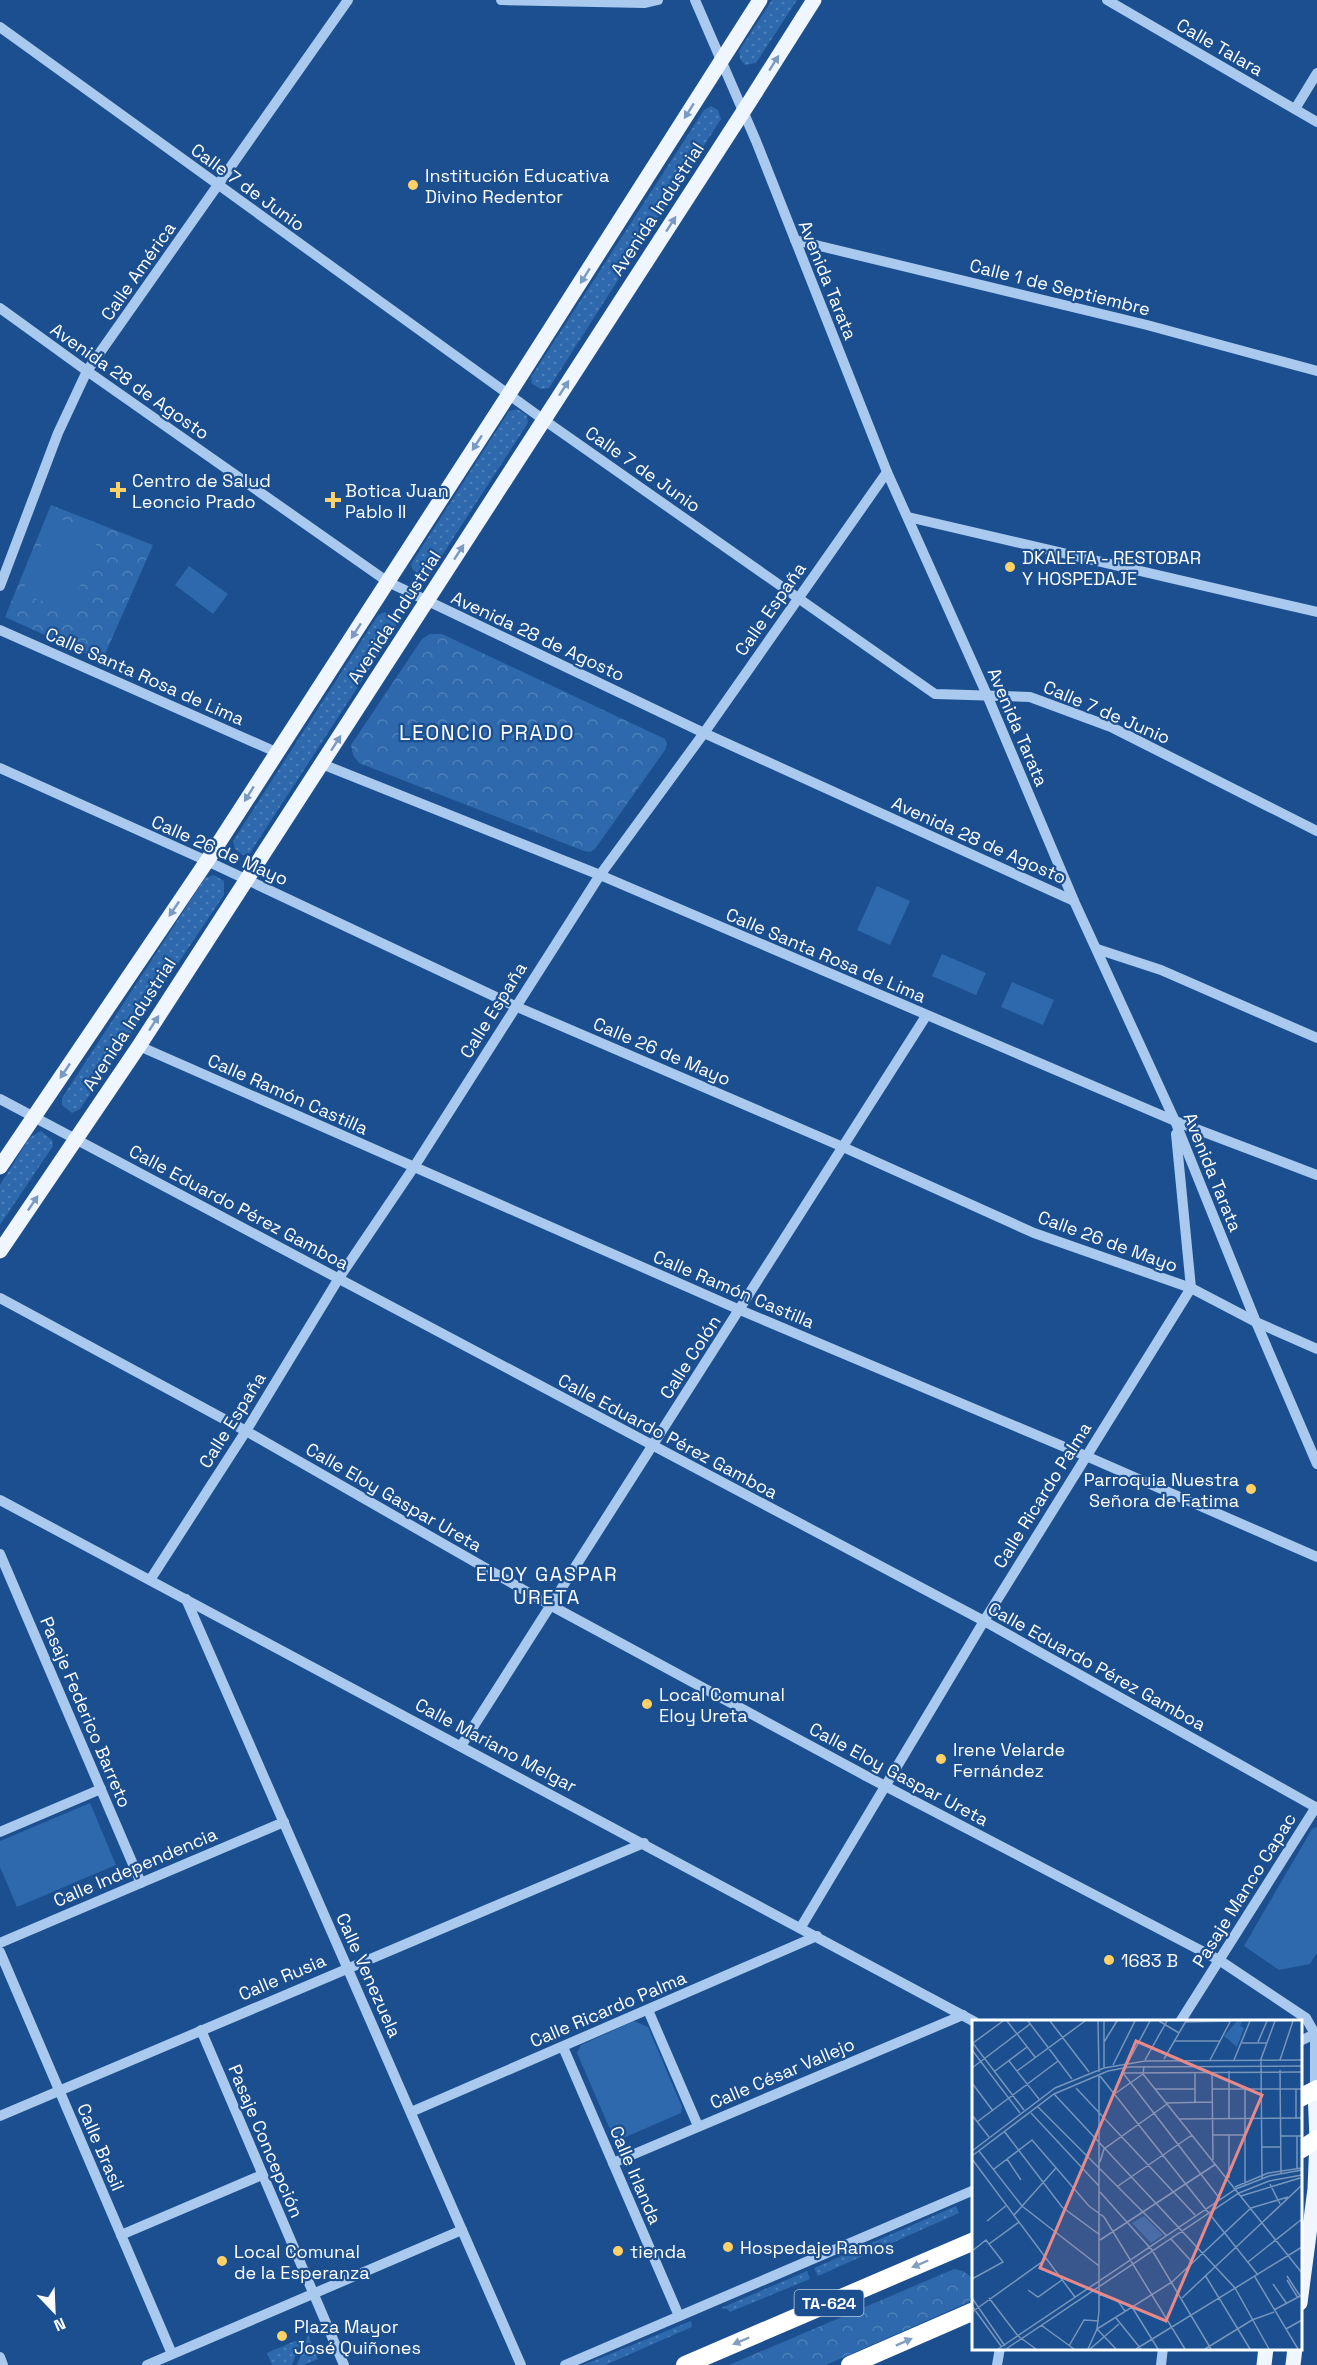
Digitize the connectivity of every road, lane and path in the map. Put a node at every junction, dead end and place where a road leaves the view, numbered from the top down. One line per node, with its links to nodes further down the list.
1 (348, 0): 14 (street, Calle América)
2 (501, 0): 3 (street)
3 (658, 0)
4 (695, 0): 9 (street, Avenida Tarata)
5 (760, 0): 9 (main road, Avenida Industrial)
6 (814, 0): 12 (main road, Avenida Industrial, one-way to 6)
7 (1107, 0): 11 (street, Calle Talara)
8 (0, 27): 14 (street, Calle 7 de Junio)
9 (720, 62): 12 (street, Avenida Tarata); 19 (main road, Avenida Industrial, one-way to 19)
10 (1317, 74): 11 (street)
11 (1295, 109): 13 (street, Calle Talara)
12 (743, 112): 15 (street, Avenida Tarata); 20 (main road, Avenida Industrial, one-way to 12)
13 (1317, 122)
14 (218, 186): 17 (street, Calle América); 19 (street, Calle 7 de Junio)
15 (795, 240): 18 (street, Calle 1 de Septiembre); 21 (street, Avenida Tarata)
16 (0, 308): 17 (street, Avenida 28 de Agosto)
17 (87, 371): 23 (street, Avenida 28 de Agosto); 24 (street, Calle América)
18 (1317, 371)
19 (509, 394): 20 (street, Calle 7 de Junio); 23 (main road, Avenida Industrial, one-way to 23)
20 (544, 420): 25 (street, Calle 7 de Junio); 26 (main road, Avenida Industrial, one-way to 20)
21 (887, 472): 22 (street, Avenida Tarata); 25 (street, Calle España)
22 (908, 517): 27 (street); 29 (street, Avenida Tarata)
23 (388, 582): 26 (street, Avenida 28 de Agosto); 31 (main road, Avenida Industrial, one-way to 31)
24 (0, 586)
25 (797, 598): 29 (street, Calle 7 de Junio); 30 (street, Calle España)
26 (427, 601): 30 (street, Avenida 28 de Agosto); 32 (main road, Avenida Industrial, one-way to 26)
27 (1317, 612)
28 (0, 630): 31 (street, Calle Santa Rosa de Lima)
29 (987, 695): 34 (street, Calle 7 de Junio); 38 (street, Avenida Tarata)
30 (704, 733): 36 (street, Calle España); 38 (street, Avenida 28 de Agosto)
31 (276, 752): 35 (main road, Avenida Industrial, one-way to 35)
32 (322, 764): 36 (street, Calle Santa Rosa de Lima); 37 (main road, Avenida Industrial)
33 (0, 768): 35 (street, Calle 26 de Mayo)
34 (1317, 831)
35 (207, 861): 37 (street, Calle 26 de Mayo); 45 (main road, Avenida Industrial, one-way to 45)
36 (600, 875): 40 (street, Calle España); 41 (street, Calle Santa Rosa de Lima)
37 (247, 880): 40 (street, Calle 26 de Mayo); 43 (main road, Avenida Industrial, one-way to 37)
38 (1074, 901): 39 (street, Avenida Tarata)
39 (1097, 949): 42 (street); 46 (street, Avenida Tarata)
40 (515, 1006): 48 (street, Calle 26 de Mayo); 50 (street, Calle España)
41 (926, 1016): 46 (street, Calle Santa Rosa de Lima); 48 (street, Calle Colón)
42 (1317, 1038)
43 (139, 1046): 47 (main road, Avenida Industrial); 50 (street, Calle Ramón Castilla)
44 (0, 1099): 45 (street, Calle Eduardo Pérez Gamboa)
45 (33, 1116): 47 (street, Calle Eduardo Pérez Gamboa); 49 (main road, Avenida Industrial)
46 (1175, 1121): 51 (street, Calle Santa Rosa de Lima); 54 (street); 57 (street, Avenida Tarata)
47 (76, 1139): 52 (main road, Avenida Industrial, one-way to 47); 53 (street, Calle Eduardo Pérez Gamboa)
48 (843, 1147): 54 (street, Calle 26 de Mayo); 56 (street, Calle Colón)
49 (0, 1167)
50 (414, 1167): 53 (street, Calle España); 56 (street, Calle Ramón Castilla)
51 (1317, 1176)
52 (0, 1251)
53 (339, 1278): 59 (street, Calle España); 60 (street, Calle Eduardo Pérez Gamboa)
54 (1191, 1288): 57 (street, Calle 26 de Mayo); 61 (street, Calle Ricardo Palma)
55 (0, 1298): 59 (street, Calle Eloy Gaspar Ureta)
56 (740, 1310): 60 (street, Calle Colón); 61 (street, Calle Ramón Castilla)
57 (1256, 1322): 58 (street, Calle 26 de Mayo); 62 (street, Avenida Tarata)
58 (1317, 1349)
59 (246, 1431): 66 (street, Calle España); 68 (street, Calle Eloy Gaspar Ureta)
60 (652, 1446): 68 (street, Calle Colón); 69 (street, Calle Eduardo Pérez Gamboa)
61 (1086, 1456): 65 (street, Calle Ramón Castilla); 69 (street, Calle Ricardo Palma)
62 (1317, 1464)
63 (0, 1500): 66 (street, Calle Mariano Melgar)
64 (0, 1554): 72 (street, Pasaje Federico Barreto)
65 (1317, 1557)
66 (150, 1580): 67 (street, Calle Mariano Melgar)
67 (186, 1599): 70 (street, Calle Mariano Melgar); 74 (street, Calle Venezuela)
68 (550, 1605): 70 (street, Calle Colón); 71 (street, Calle Eloy Gaspar Ureta)
69 (984, 1621): 71 (street, Calle Ricardo Palma); 73 (street, Calle Eduardo Pérez Gamboa)
70 (461, 1746): 76 (street, Calle Mariano Melgar)
71 (885, 1786): 78 (street, Calle Ricardo Palma); 82 (street, Calle Eloy Gaspar Ureta)
72 (101, 1789): 75 (street); 77 (street, Pasaje Federico Barreto)
73 (1316, 1808): 82 (street, Pasaje Manco Capac)
74 (284, 1821): 77 (street, Calle Independencia); 83 (street, Calle Venezuela)
75 (0, 1832)
76 (644, 1843): 78 (street, Calle Mariano Melgar); 83 (street, Calle Rusia)
77 (141, 1883): 80 (street, Calle Independencia)
78 (801, 1927): 79 (street, Calle Mariano Melgar)
79 (817, 1936): 84 (street, Calle Ricardo Palma); 85 (street, Calle Mariano Melgar)
80 (0, 1943)
81 (0, 1952): 92 (street, Calle Brasil)
82 (1219, 1960): 87 (street, Pasaje Manco Capac); 89 (street, Calle Eloy Gaspar Ureta)
83 (347, 1967): 88 (street, Calle Rusia); 94 (street, Calle Venezuela)
84 (648, 2010): 91 (street, Calle Ricardo Palma); 96 (street)
85 (963, 2015): 86 (street, Calle Mariano Melgar); 96 (street, Calle César Vallejo)
86 (972, 2020)
87 (1181, 2020)
88 (201, 2030): 92 (street, Calle Rusia); 100 (street, Pasaje Concepción)
89 (1315, 2034): 90 (street); 93 (street)
90 (1302, 2040)
91 (563, 2047): 94 (street, Calle Ricardo Palma); 99 (street, Calle Irlanda)
92 (59, 2090): 95 (street, Calle Rusia); 103 (street, Calle Brasil)
93 (1311, 2092): 97 (main road)
94 (411, 2112): 102 (street, Calle Venezuela)
95 (0, 2116)
96 (698, 2126): 99 (street, Calle César Vallejo)
97 (1317, 2139): 98 (highway); 105 (main road)
98 (1302, 2149)
99 (613, 2163): 108 (street, Calle Irlanda)
100 (262, 2175): 103 (street); 106 (street, Pasaje Concepción)
101 (972, 2191): 108 (street)
102 (462, 2230): 106 (street); 118 (street, Calle Venezuela)
103 (122, 2235): 113 (street, Calle Brasil)
104 (972, 2243): 120 (highway, TA-624, one-way to 120)
105 (1302, 2288)
106 (313, 2294): 113 (street); 117 (street, Pasaje Concepción)
107 (972, 2312): 121 (highway, one-way to 107)
108 (679, 2316): 119 (street)
109 (1000, 2350): 122 (street)
110 (1163, 2350): 123 (street)
111 (1266, 2350): 124 (main road)
112 (1295, 2350): 125 (main road)
113 (172, 2354): 116 (street)
114 (0, 2357): 115 (street)
115 (3, 2365)
116 (147, 2365)
117 (344, 2365)
118 (521, 2365)
119 (565, 2365)
120 (685, 2365)
121 (850, 2365)
122 (997, 2365)
123 (1161, 2365)
124 (1264, 2365)
125 (1293, 2365)

